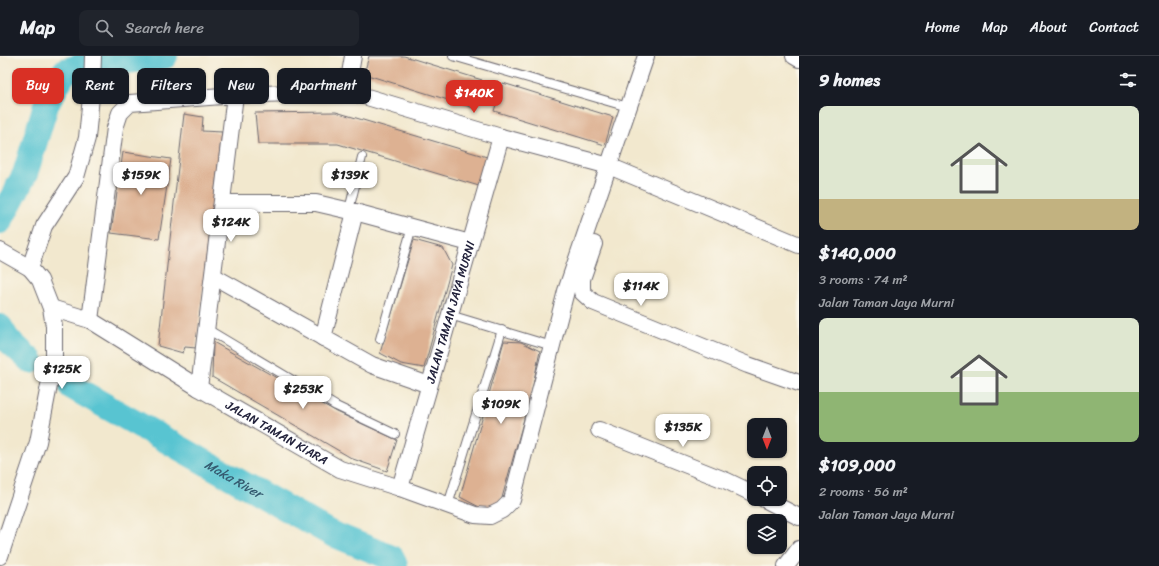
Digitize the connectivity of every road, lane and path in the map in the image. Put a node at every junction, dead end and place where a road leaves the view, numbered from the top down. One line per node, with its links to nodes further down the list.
1 (93, 56): 21 (street)
2 (353, 56): 7 (street)
3 (453, 56): 11 (lane)
4 (646, 56): 11 (street)
5 (794, 56): 6 (street)
6 (799, 59)
7 (351, 68)
8 (214, 97): 25 (street)
9 (371, 97): 12 (street)
10 (235, 104): 15 (street)
11 (628, 108): 14 (street)
12 (501, 137): 14 (street); 18 (street, JALAN TAMAN JAYA MURNI)
13 (362, 157): 16 (lane)
14 (609, 166): 19 (street); 30 (street); 31 (street)
15 (222, 203): 16 (street); 22 (street)
16 (352, 211): 17 (street); 28 (street)
17 (412, 227): 18 (street); 29 (lane)
18 (470, 243): 24 (street, JALAN TAMAN JAYA MURNI)
19 (799, 244)
20 (0, 251): 21 (street)
21 (30, 268): 23 (street)
22 (213, 276): 26 (street); 28 (street)
23 (51, 308): 25 (street, JALAN TAMAN KIARA); 42 (street)
24 (450, 315): 27 (lane); 32 (street, JALAN TAMAN JAYA MURNI)
25 (90, 320): 33 (street, JALAN TAMAN KIARA)
26 (207, 329): 33 (street); 35 (lane)
27 (502, 330): 30 (lane); 38 (lane)
28 (323, 338): 32 (street)
29 (380, 340)
30 (552, 346): 38 (street, JALAN TAMAN KIARA)
31 (799, 383)
32 (430, 385): 36 (street, JALAN TAMAN JAYA MURNI)
33 (200, 388): 36 (street, JALAN TAMAN KIARA)
34 (599, 430): 37 (street)
35 (395, 434)
36 (400, 488): 38 (street, JALAN TAMAN KIARA)
37 (747, 490)
38 (448, 505)
39 (778, 506): 40 (street)
40 (799, 517)
41 (799, 549): 43 (street)
42 (0, 556)
43 (786, 566)

